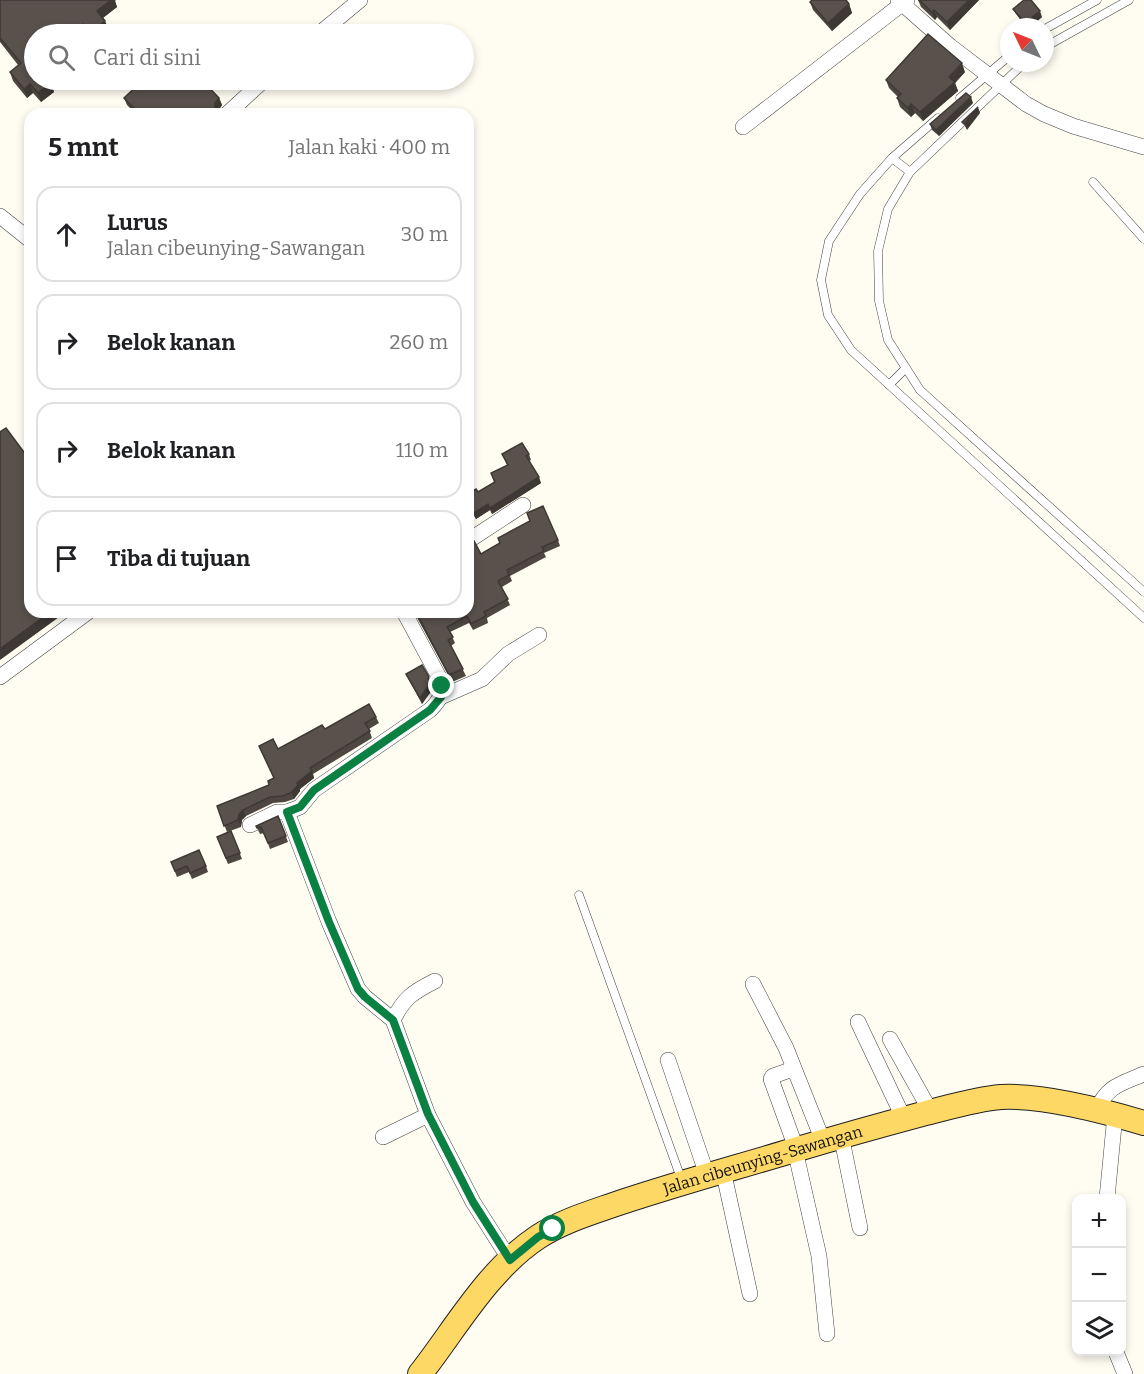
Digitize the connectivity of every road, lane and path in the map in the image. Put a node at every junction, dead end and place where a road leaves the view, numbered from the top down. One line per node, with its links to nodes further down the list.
1 (360, 0): 5 (street)
2 (1097, 0): 6 (lane)
3 (1129, 0): 7 (lane)
4 (903, 2): 10 (street); 16 (street)
5 (331, 24)
6 (1054, 24)
7 (1054, 42)
8 (1000, 64): 10 (lane)
9 (1014, 72): 11 (lane)
10 (987, 75): 11 (street); 13 (lane)
11 (1000, 85): 17 (street); 19 (lane)
12 (253, 90): 14 (street)
13 (952, 105)
14 (234, 108)
15 (944, 113): 18 (lane)
16 (743, 127)
17 (1144, 147)
18 (892, 158): 19 (lane); 25 (lane)
19 (910, 172): 24 (lane)
20 (1093, 182): 23 (lane)
21 (0, 216): 22 (street)
22 (24, 235)
23 (1144, 239)
24 (906, 368): 25 (lane); 28 (lane)
25 (889, 385): 31 (lane)
26 (523, 505): 27 (street)
27 (474, 537)
28 (1144, 592)
29 (80, 618): 33 (street)
30 (407, 618): 34 (street)
31 (1144, 618)
32 (539, 635): 34 (street)
33 (0, 677)
34 (441, 697): 35 (street)
35 (287, 812): 36 (street); 40 (street)
36 (250, 825)
37 (579, 895): 55 (lane)
38 (435, 981): 40 (street)
39 (753, 984): 44 (street)
40 (393, 1020): 48 (street)
41 (858, 1022): 49 (street)
42 (890, 1039): 46 (street)
43 (668, 1060): 54 (street)
44 (793, 1069): 52 (street); 53 (street)
45 (1144, 1074): 47 (street)
46 (931, 1112): 47 (main road, Jalan cibeunying-Sawangan); 49 (main road, Jalan cibeunying-Sawangan)
47 (1106, 1113): 50 (main road, Jalan cibeunying-Sawangan); 56 (street)
48 (428, 1114): 51 (street); 58 (street)
49 (904, 1119): 52 (main road, Jalan cibeunying-Sawangan)
50 (1144, 1123)
51 (383, 1137)
52 (832, 1138): 53 (main road, Jalan cibeunying-Sawangan); 57 (street)
53 (796, 1149): 54 (main road, Jalan cibeunying-Sawangan); 60 (street)
54 (716, 1173): 55 (main road, Jalan cibeunying-Sawangan); 59 (street)
55 (682, 1182): 58 (main road, Jalan cibeunying-Sawangan)
56 (1107, 1194)
57 (860, 1228)
58 (510, 1260): 62 (main road, Jalan cibeunying-Sawangan)
59 (750, 1294)
60 (827, 1335)
61 (1118, 1356): 63 (street)
62 (420, 1374)
63 (1125, 1374)

